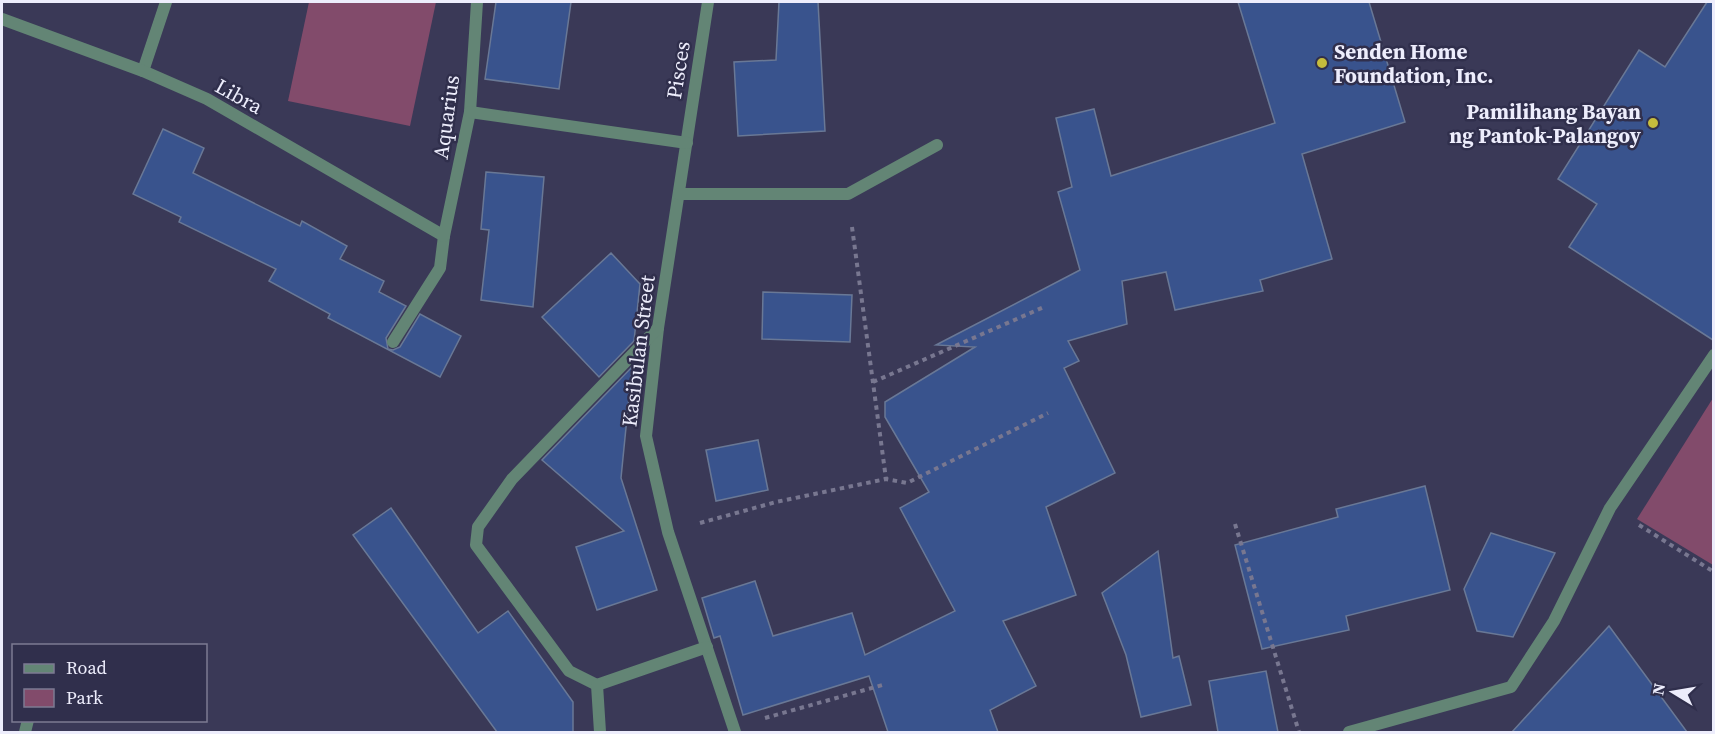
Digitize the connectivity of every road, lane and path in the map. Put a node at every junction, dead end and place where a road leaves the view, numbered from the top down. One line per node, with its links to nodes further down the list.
1 (166, 2): 5 (street)
2 (477, 2): 6 (street, Aquarius)
3 (708, 2): 7 (street, Pisces)
4 (2, 19): 5 (street, Libra)
5 (143, 71): 11 (street, Libra)
6 (470, 112): 7 (street); 11 (street, Aquarius)
7 (687, 143): 9 (street, Kasibulan Street)
8 (937, 145): 10 (street)
9 (679, 194): 10 (street); 13 (street, Kasibulan Street)
10 (848, 194): 16 (path)
11 (444, 236): 14 (street, Aquarius)
12 (1044, 307): 16 (path)
13 (658, 328): 21 (street, Kasibulan Street); 25 (street)
14 (393, 342)
15 (1713, 355): 19 (street)
16 (873, 382): 18 (path)
17 (1048, 413): 18 (path)
18 (886, 479): 21 (path)
19 (1610, 508): 22 (path); 29 (street)
20 (1235, 524): 28 (path)
21 (668, 532): 23 (street, Kasibulan Street)
22 (1713, 572)
23 (707, 647): 25 (street); 26 (street, Kasibulan Street)
24 (886, 684): 26 (path)
25 (597, 685): 27 (street)
26 (734, 730)
27 (600, 732)
28 (1299, 732)
29 (1349, 732)

